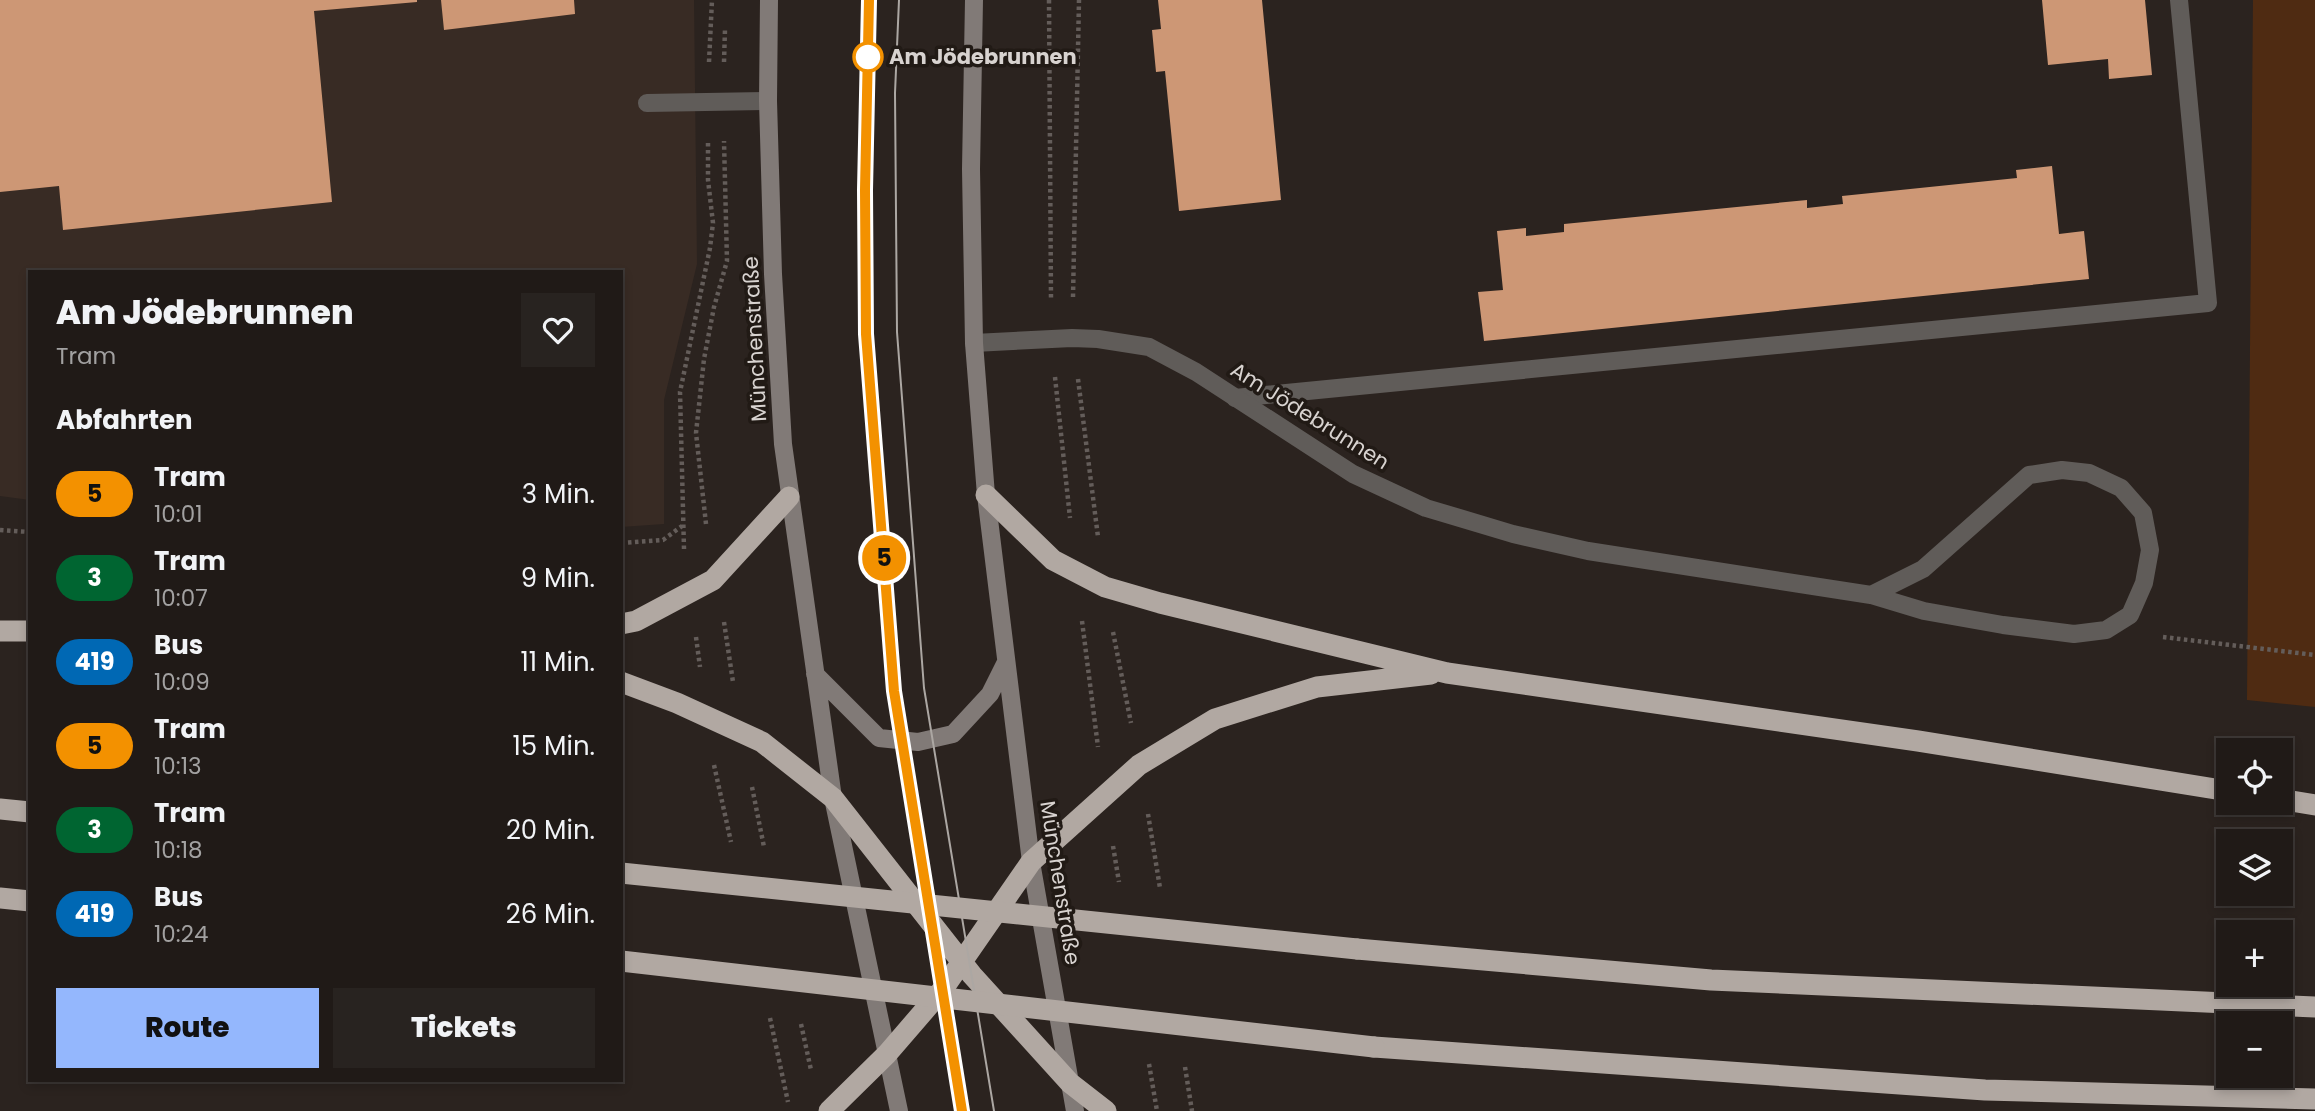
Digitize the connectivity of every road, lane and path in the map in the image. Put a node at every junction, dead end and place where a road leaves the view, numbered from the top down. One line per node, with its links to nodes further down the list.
1 (769, 0): 4 (main road, Münchenstraße)
2 (974, 0): 6 (main road, Münchenstraße)
3 (2179, 0): 7 (street)
4 (768, 101): 5 (street); 9 (main road, Münchenstraße)
5 (647, 103)
6 (974, 343): 7 (street, Am Jödebrunnen); 8 (main road, Münchenstraße)
7 (1235, 398): 14 (street, Am Jödebrunnen)
8 (986, 495): 20 (main road, Münchenstraße); 21 (highway)
9 (789, 497): 15 (highway); 22 (main road, Münchenstraße)
10 (683, 526): 13 (path)
11 (0, 530): 12 (path)
12 (28, 532)
13 (623, 543)
14 (1871, 595): 16 (street, Am Jödebrunnen); 16 (street)
15 (623, 624)
16 (2106, 630): 19 (path)
17 (0, 631): 18 (highway)
18 (28, 631)
19 (2315, 656)
20 (1006, 661): 22 (main road); 30 (main road, Münchenstraße)
21 (1447, 673): 24 (highway); 30 (highway)
22 (815, 674): 25 (main road, Münchenstraße)
23 (623, 683): 25 (highway)
24 (2216, 789)
25 (834, 798): 35 (highway); 37 (main road, Münchenstraße)
26 (2293, 801): 27 (highway)
27 (2315, 805)
28 (0, 809): 29 (highway)
29 (28, 812)
30 (1031, 862): 35 (highway); 38 (main road, Münchenstraße)
31 (623, 873): 36 (highway, bridge)
32 (0, 898): 33 (highway)
33 (28, 901)
34 (623, 961): 39 (highway, bridge)
35 (961, 962): 37 (highway); 38 (highway)
36 (2315, 1007)
37 (887, 1054): 40 (highway); 41 (main road, Münchenstraße)
38 (1070, 1083): 42 (main road, Münchenstraße); 43 (highway)
39 (2315, 1099)
40 (829, 1111)
41 (899, 1111)
42 (1075, 1111)
43 (1106, 1111)

